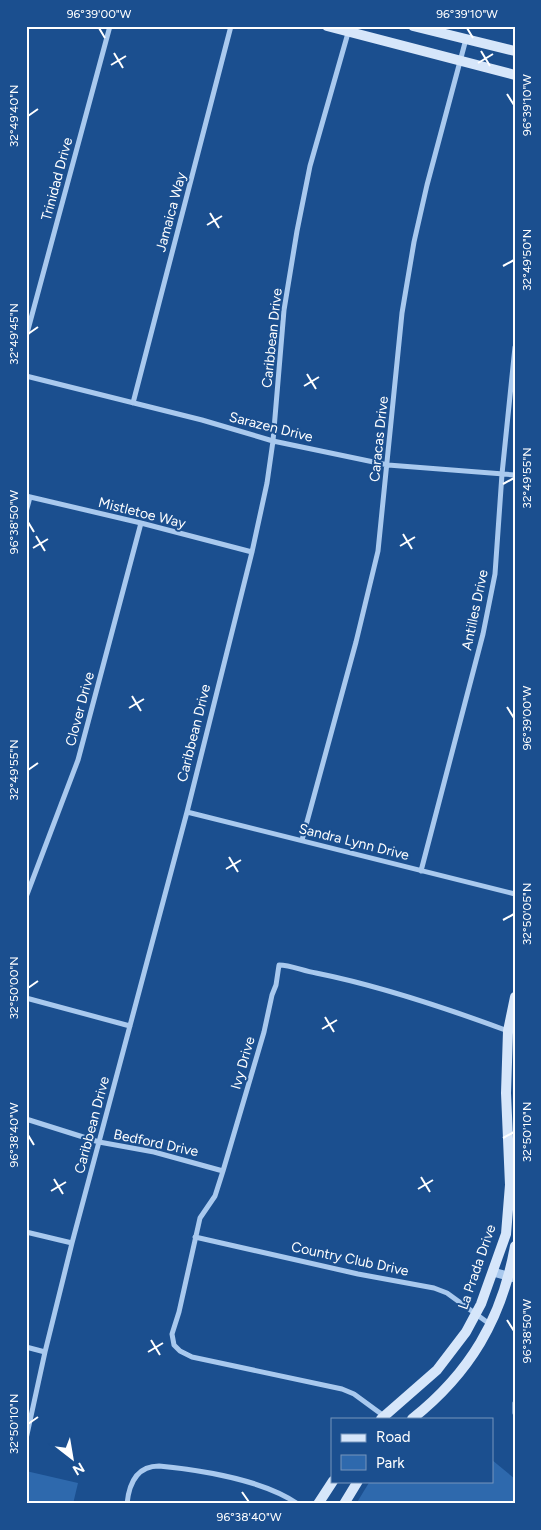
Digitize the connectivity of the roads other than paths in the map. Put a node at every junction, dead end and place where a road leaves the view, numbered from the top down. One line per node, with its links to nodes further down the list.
1 (110, 26): 10 (street, Trinidad Drive)
2 (231, 26): 13 (street, Jamaica Way)
3 (327, 26): 5 (main road)
4 (414, 26): 6 (main road)
5 (349, 29): 8 (main road); 14 (street, Caribbean Drive)
6 (466, 38): 7 (main road); 8 (street, Caracas Drive)
7 (515, 51)
8 (461, 61): 9 (main road); 15 (street, Caracas Drive)
9 (515, 75)
10 (26, 337)
11 (515, 348): 16 (street, Antilles Drive)
12 (26, 376): 13 (street, Sarazen Drive)
13 (133, 403): 14 (street, Sarazen Drive)
14 (273, 440): 15 (street, Sarazen Drive); 21 (street, Caribbean Drive)
15 (388, 465): 16 (street, Sarazen Drive); 23 (street, Caracas Drive)
16 (502, 474): 17 (street, Sarazen Drive); 24 (street, Antilles Drive)
17 (515, 475)
18 (28, 497): 19 (street); 20 (street, Mistletoe Way)
19 (26, 512)
20 (141, 523): 21 (street, Mistletoe Way); 26 (street, Clover Drive)
21 (252, 552): 22 (street, Caribbean Drive)
22 (187, 812): 23 (street, Sandra Lynn Drive); 29 (street, Caribbean Drive)
23 (302, 840): 24 (street, Sandra Lynn Drive)
24 (421, 871): 25 (street, Sandra Lynn Drive)
25 (515, 894)
26 (26, 897)
27 (515, 997): 30 (main road, La Prada Drive)
28 (26, 998): 29 (street)
29 (130, 1026): 33 (street, Caribbean Drive)
30 (511, 1031): 31 (main road, La Prada Drive); 34 (street, Ivy Drive)
31 (510, 1093): 35 (main road, La Prada Drive)
32 (26, 1119): 33 (street, Bedford Drive)
33 (98, 1142): 34 (street, Bedford Drive); 38 (street, Caribbean Drive)
34 (223, 1171): 37 (street, Ivy Drive)
35 (512, 1185): 40 (main road, La Prada Drive)
36 (26, 1232): 38 (street)
37 (195, 1237): 42 (street, Country Club Drive); 48 (street, Ivy Drive)
38 (72, 1243): 45 (street, Caribbean Drive)
39 (515, 1246): 41 (main road, La Prada Drive)
40 (492, 1272): 41 (street); 42 (main road, La Prada Drive)
41 (511, 1277): 43 (main road, La Prada Drive)
42 (476, 1314): 43 (street, Country Club Drive); 48 (main road, La Prada Drive)
43 (491, 1325): 49 (main road, La Prada Drive)
44 (26, 1347): 45 (street)
45 (45, 1352): 50 (street, Caribbean Drive)
46 (515, 1402): 47 (street)
47 (515, 1413)
48 (382, 1417)
49 (413, 1418)
50 (26, 1439)
51 (332, 1482): 55 (main road)
52 (357, 1482): 56 (main road)
53 (127, 1504): 54 (street)
54 (298, 1504)
55 (318, 1504)
56 (344, 1504)

